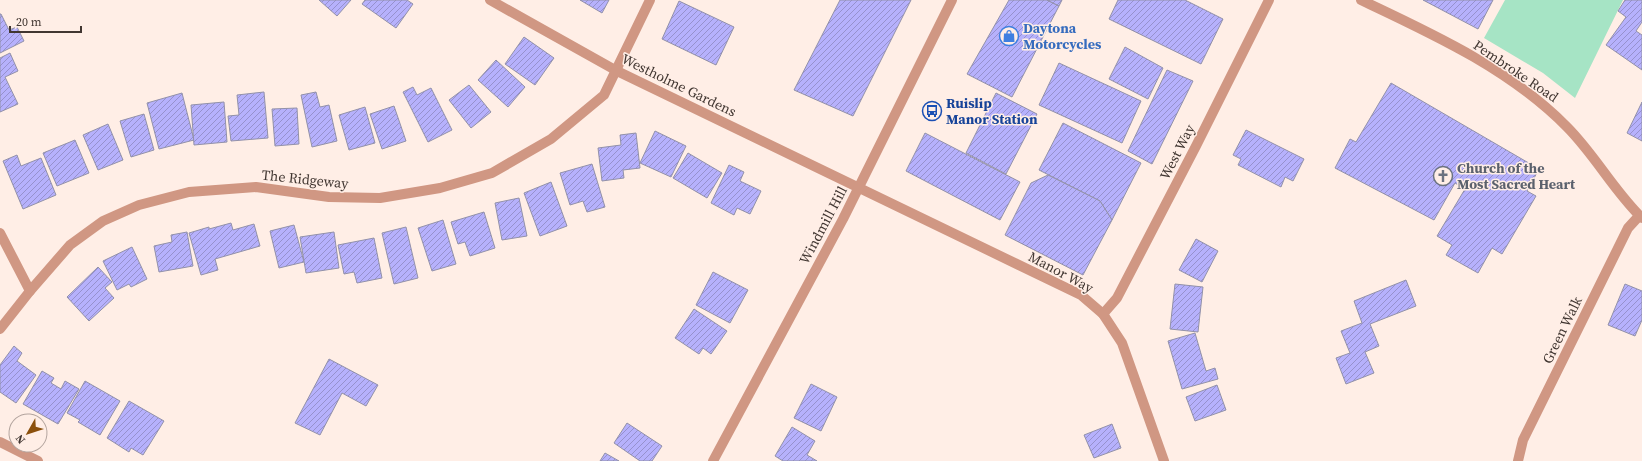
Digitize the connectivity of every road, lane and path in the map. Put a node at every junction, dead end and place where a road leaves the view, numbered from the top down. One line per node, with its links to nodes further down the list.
1 (490, 0): 6 (street, Westholme Gardens)
2 (650, 0): 6 (street, The Ridgeway)
3 (952, 0): 7 (street, Windmill Hill)
4 (1269, 0): 11 (street, West Way)
5 (1361, 0): 8 (street, Pembroke Road)
6 (616, 71): 7 (street, Westholme Gardens); 10 (street, The Ridgeway)
7 (859, 188): 11 (street, Manor Way); 15 (street, Windmill Hill)
8 (1641, 217): 17 (street, Green Walk)
9 (0, 233): 10 (street)
10 (30, 291): 12 (street, The Ridgeway)
11 (1103, 314): 16 (street, Manor Way)
12 (0, 329)
13 (0, 442): 14 (street)
14 (38, 461)
15 (713, 461)
16 (1164, 461)
17 (1518, 461)

